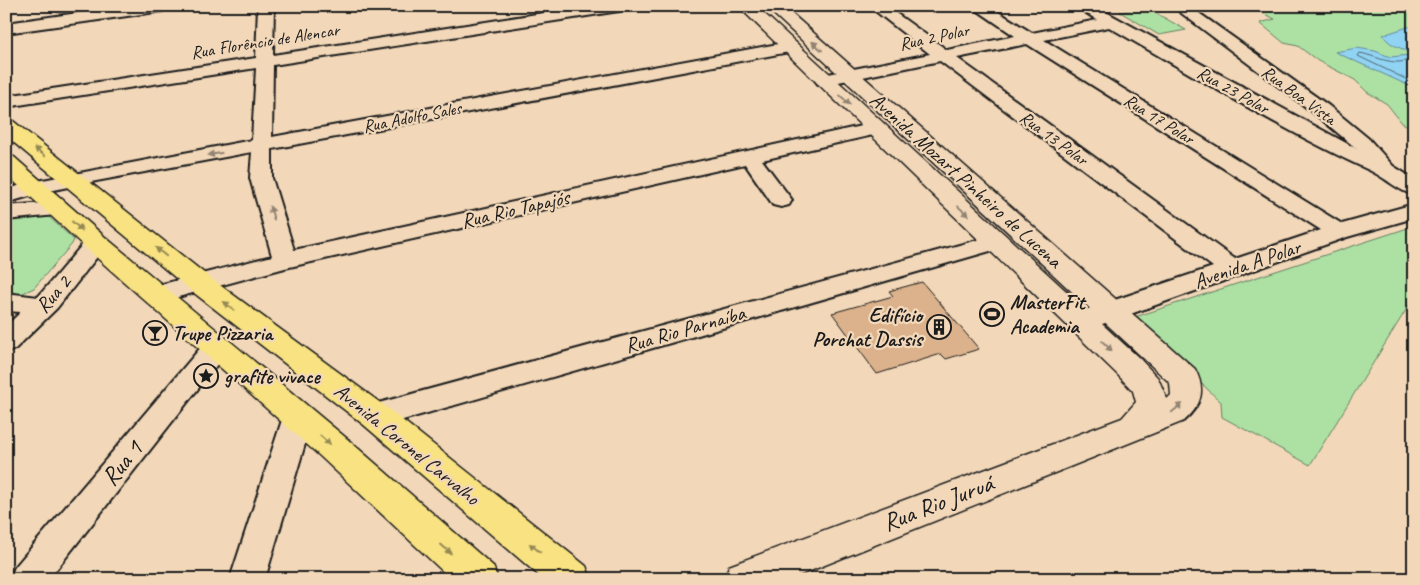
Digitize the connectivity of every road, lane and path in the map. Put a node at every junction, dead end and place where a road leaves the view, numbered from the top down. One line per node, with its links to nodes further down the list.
1 (62, 6): 12 (street)
2 (163, 6): 12 (street)
3 (266, 6): 18 (street)
4 (563, 6): 18 (street, Rua Florêncio de Alencar)
5 (618, 6): 18 (street, Rua Florêncio de Alencar)
6 (746, 6): 16 (main road, Avenida Mozart Pinheiro de Lucena)
7 (773, 6): 19 (main road, Avenida Mozart Pinheiro de Lucena, one-way to 7)
8 (876, 6): 17 (street, Rua 13 Polar)
9 (978, 6): 15 (street, Rua 17 Polar)
10 (1083, 6): 13 (street, Rua 23 Polar)
11 (1179, 6): 27 (street, Rua Boa Vista)
12 (54, 22): 14 (street)
13 (1110, 22): 15 (street, Rua 2 Polar); 27 (street, Rua 23 Polar)
14 (6, 28)
15 (1029, 38): 17 (street, Rua 2 Polar); 36 (street, Rua 17 Polar)
16 (789, 47): 20 (main road, Avenida Mozart Pinheiro de Lucena); 25 (street, Rua Adolfo Sales)
17 (942, 56): 19 (street, Rua 2 Polar); 40 (street, Rua 13 Polar)
18 (264, 57): 21 (street, Rua Florêncio de Alencar); 22 (street, Rua Florêncio de Alencar); 25 (street)
19 (850, 75): 20 (street, Rua 2 Polar); 45 (main road, Avenida Mozart Pinheiro de Lucena)
20 (824, 80): 24 (main road, Avenida Mozart Pinheiro de Lucena, one-way to 24)
21 (6, 94)
22 (6, 102)
23 (6, 125): 29 (main road, Avenida Coronel Carvalho, one-way to 23)
24 (875, 128): 26 (street, Rua Rio Tapajós); 37 (main road, Avenida Mozart Pinheiro de Lucena, one-way to 37)
25 (263, 145): 29 (street, Rua Adolfo Sales, one-way to 29); 39 (street, one-way to 25)
26 (749, 156): 32 (street); 39 (street, Rua Rio Tapajós)
27 (1386, 170): 30 (street, Rua Boa Vista)
28 (17, 175): 29 (street, Rua Adolfo Sales); 31 (street, Rua Adolfo Sales); 33 (main road)
29 (73, 180): 41 (main road, Avenida Coronel Carvalho, one-way to 29)
30 (1414, 189)
31 (6, 197)
32 (781, 200)
33 (58, 209): 35 (street); 38 (main road, one-way to 38)
34 (1414, 211): 36 (street, Avenida A Polar)
35 (6, 214)
36 (1339, 232): 40 (street, Avenida A Polar)
37 (996, 242): 46 (main road, Avenida Mozart Pinheiro de Lucena); 49 (street, Rua Rio Parnaíba)
38 (96, 243): 42 (main road); 44 (street, Rua 2)
39 (286, 260): 41 (street, Rua Rio Tapajós)
40 (1232, 269): 45 (street, Avenida A Polar)
41 (199, 283): 42 (street, Rua Rio Tapajós); 49 (main road, Avenida Coronel Carvalho, one-way to 41)
42 (156, 294): 48 (main road)
43 (6, 302): 44 (street)
44 (44, 306): 47 (street, Rua 2)
45 (1113, 311): 46 (street, Avenida A Polar); 51 (main road, Avenida Mozart Pinheiro de Lucena, one-way to 45)
46 (1082, 322): 51 (main road, Avenida Mozart Pinheiro de Lucena, one-way to 51)
47 (6, 342)
48 (217, 346): 50 (main road); 53 (street, Rua 1)
49 (375, 416): 55 (main road, Avenida Coronel Carvalho, one-way to 49)
50 (298, 417): 52 (main road, one-way to 52); 54 (street)
51 (1133, 428): 56 (main road, Rua Rio Juruá)
52 (472, 576)
53 (28, 579)
54 (247, 579)
55 (572, 579)
56 (743, 579)

